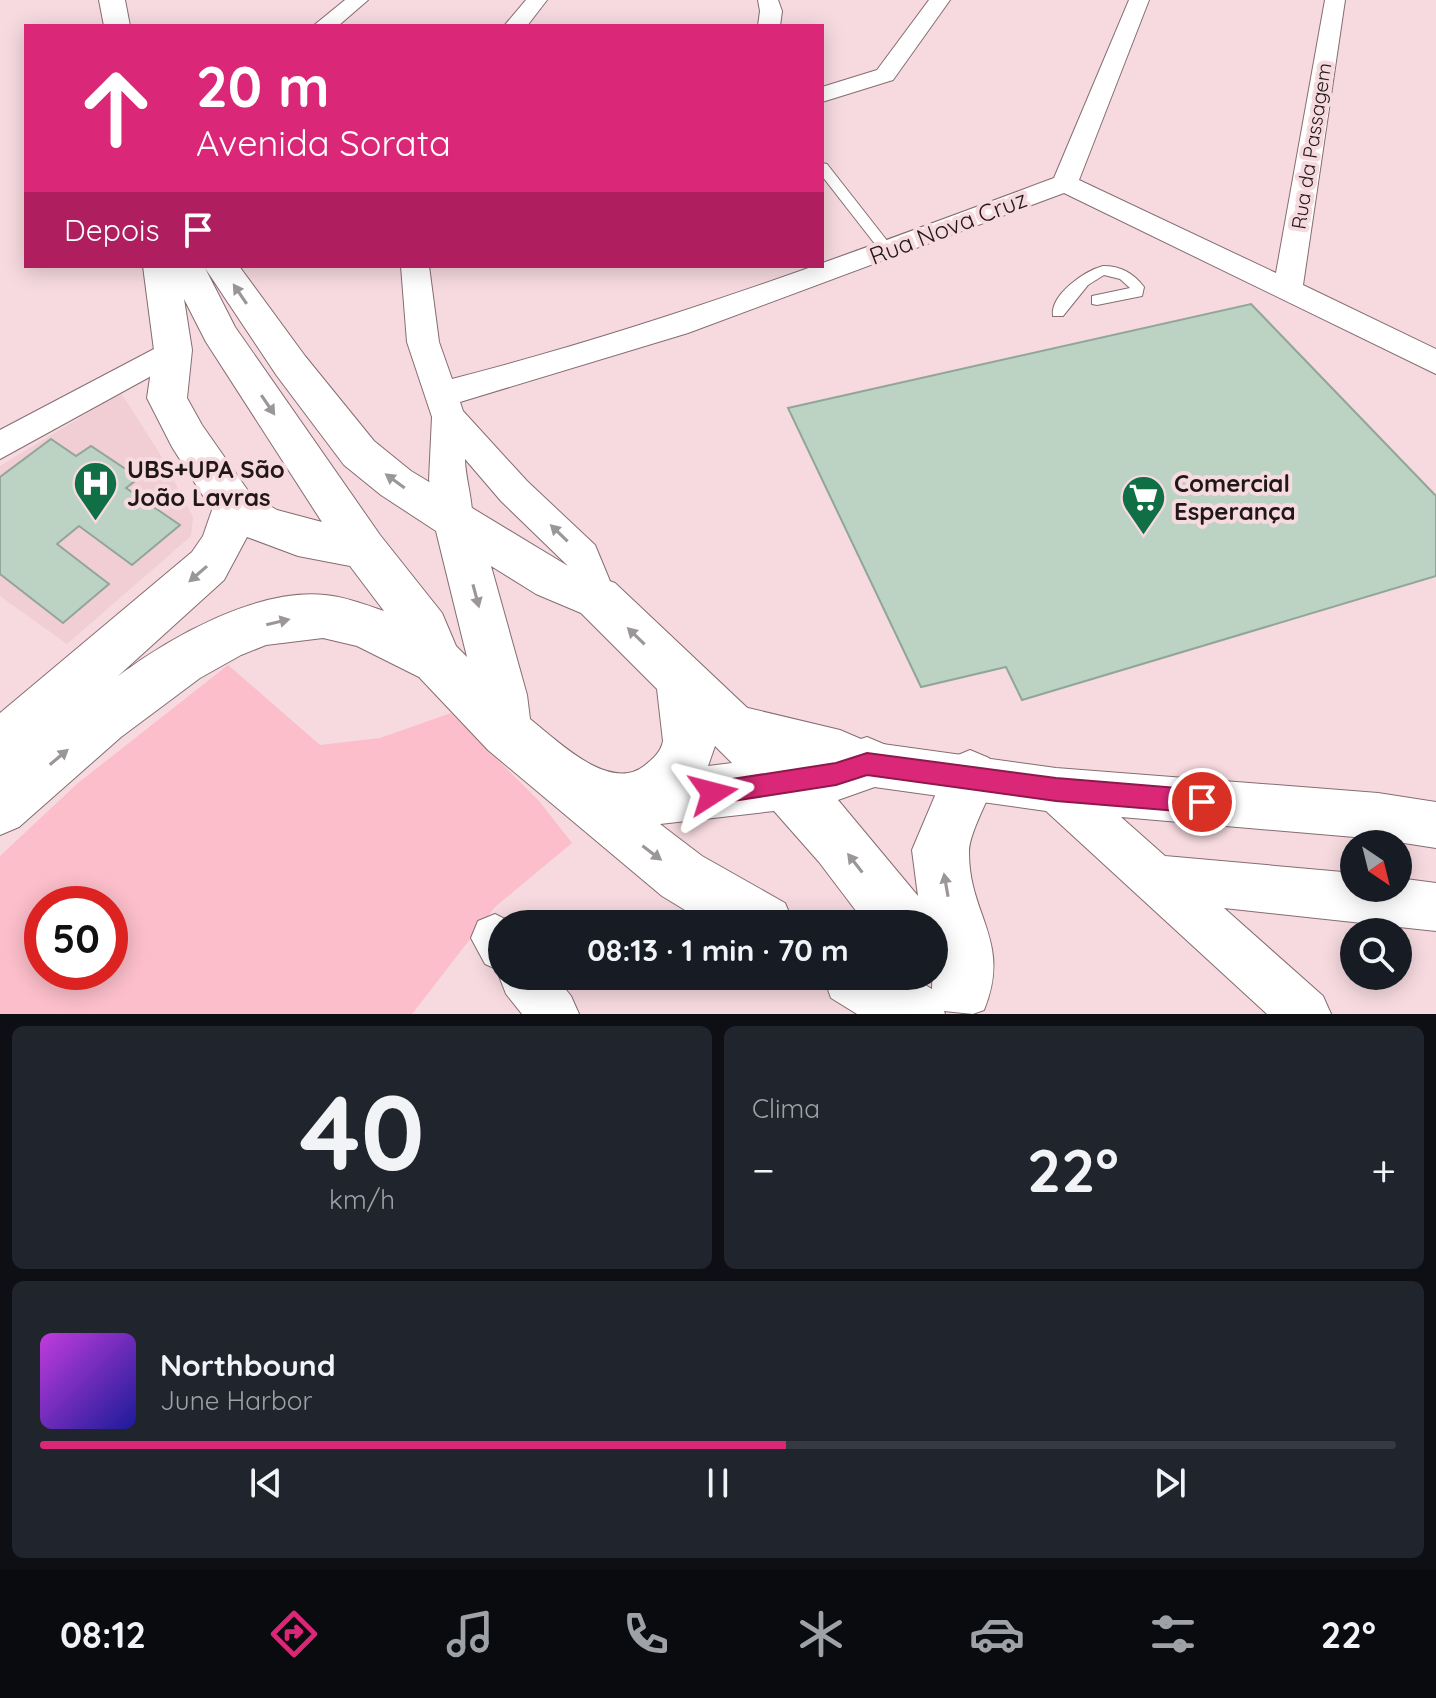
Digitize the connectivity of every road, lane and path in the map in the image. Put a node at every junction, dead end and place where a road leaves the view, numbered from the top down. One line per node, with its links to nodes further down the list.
1 (112, 0): 8 (main road)
2 (358, 0): 9 (street)
3 (537, 0): 10 (street)
4 (768, 0): 11 (street)
5 (940, 0): 12 (street)
6 (1139, 0): 14 (street)
7 (1335, 0): 20 (street, Rua da Passagem)
8 (117, 24)
9 (327, 24)
10 (517, 24)
11 (769, 24)
12 (824, 94)
13 (824, 170): 15 (lane)
14 (1065, 183): 15 (street, Rua Nova Cruz); 20 (street)
15 (887, 250): 27 (street, Rua Nova Cruz)
16 (161, 268): 24 (main road)
17 (187, 268): 23 (main road)
18 (222, 268): 26 (main road, one-way to 18)
19 (415, 268): 27 (street)
20 (1287, 291): 25 (street)
21 (1097, 300): 22 (lane)
22 (1058, 312)
23 (219, 333): 24 (main road); 26 (main road); 31 (main road, one-way to 31)
24 (173, 350): 28 (street); 29 (main road)
25 (1436, 362)
26 (291, 366): 30 (main road, one-way to 26)
27 (444, 406): 30 (street); 32 (street, one-way to 27)
28 (0, 446)
29 (235, 508): 31 (main road); 37 (main road, one-way to 37)
30 (456, 521): 32 (main road); 36 (main road, one-way to 36)
31 (364, 549): 33 (main road)
32 (598, 598): 34 (main road, one-way to 32)
33 (437, 661): 36 (main road); 44 (main road, one-way to 33)
34 (683, 682): 35 (main road); 43 (main road)
35 (729, 724): 38 (street); 40 (main road)
36 (506, 732): 41 (main road)
37 (0, 747)
38 (867, 764): 39 (street); 40 (main road)
39 (970, 777): 42 (street); 52 (main road, one-way to 39)
40 (784, 781): 43 (main road); 49 (main road, one-way to 40)
41 (578, 790): 43 (main road); 48 (main road, one-way to 48)
42 (1056, 790): 45 (street); 46 (street)
43 (643, 798)
44 (0, 808)
45 (1436, 825)
46 (1153, 879): 47 (street); 54 (street)
47 (1436, 907)
48 (740, 910)
49 (892, 910)
50 (535, 990): 53 (street)
51 (928, 990): 52 (main road)
52 (949, 994)
53 (553, 1014)
54 (1305, 1014)

